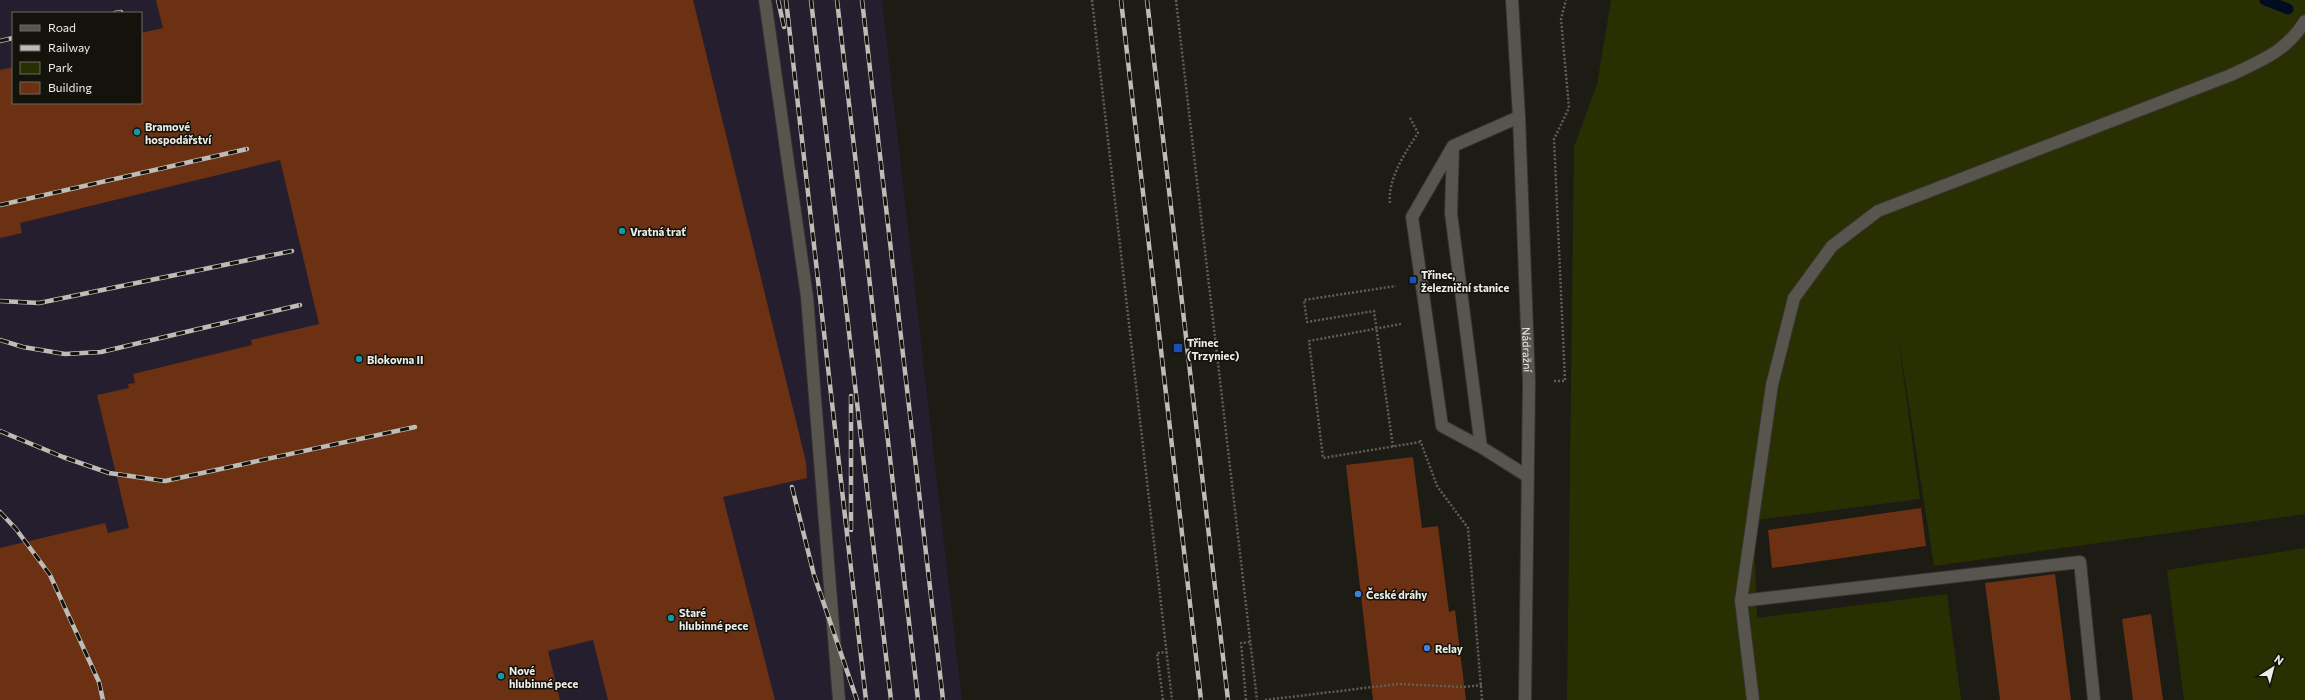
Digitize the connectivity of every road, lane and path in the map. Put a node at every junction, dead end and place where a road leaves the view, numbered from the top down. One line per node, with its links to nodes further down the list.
1 (765, 0): 22 (street)
2 (1092, 0): 20 (path)
3 (1176, 0): 19 (path)
4 (1512, 0): 7 (street, Nádražní)
5 (1566, 0): 12 (path)
6 (2305, 21): 18 (street)
7 (1519, 117): 8 (street); 12 (street, Nádražní)
8 (1453, 146): 16 (street); 16 (street)
9 (1400, 285): 11 (path)
10 (1405, 323): 11 (path)
11 (1376, 329): 15 (path); 15 (path)
12 (1529, 382): 17 (street, Nádražní)
13 (1419, 434): 14 (path)
14 (1420, 442): 15 (path); 21 (path)
15 (1393, 446)
16 (1481, 447): 17 (street)
17 (1527, 476): 29 (street, Nádražní)
18 (1741, 601): 30 (street); 31 (street)
19 (1250, 642): 25 (path); 26 (path)
20 (1167, 652): 23 (path); 24 (path)
21 (1482, 685): 27 (path); 28 (path)
22 (839, 700)
23 (1163, 700)
24 (1172, 700)
25 (1246, 700)
26 (1257, 700)
27 (1265, 700)
28 (1482, 700)
29 (1525, 700)
30 (1753, 700)
31 (2094, 700)

